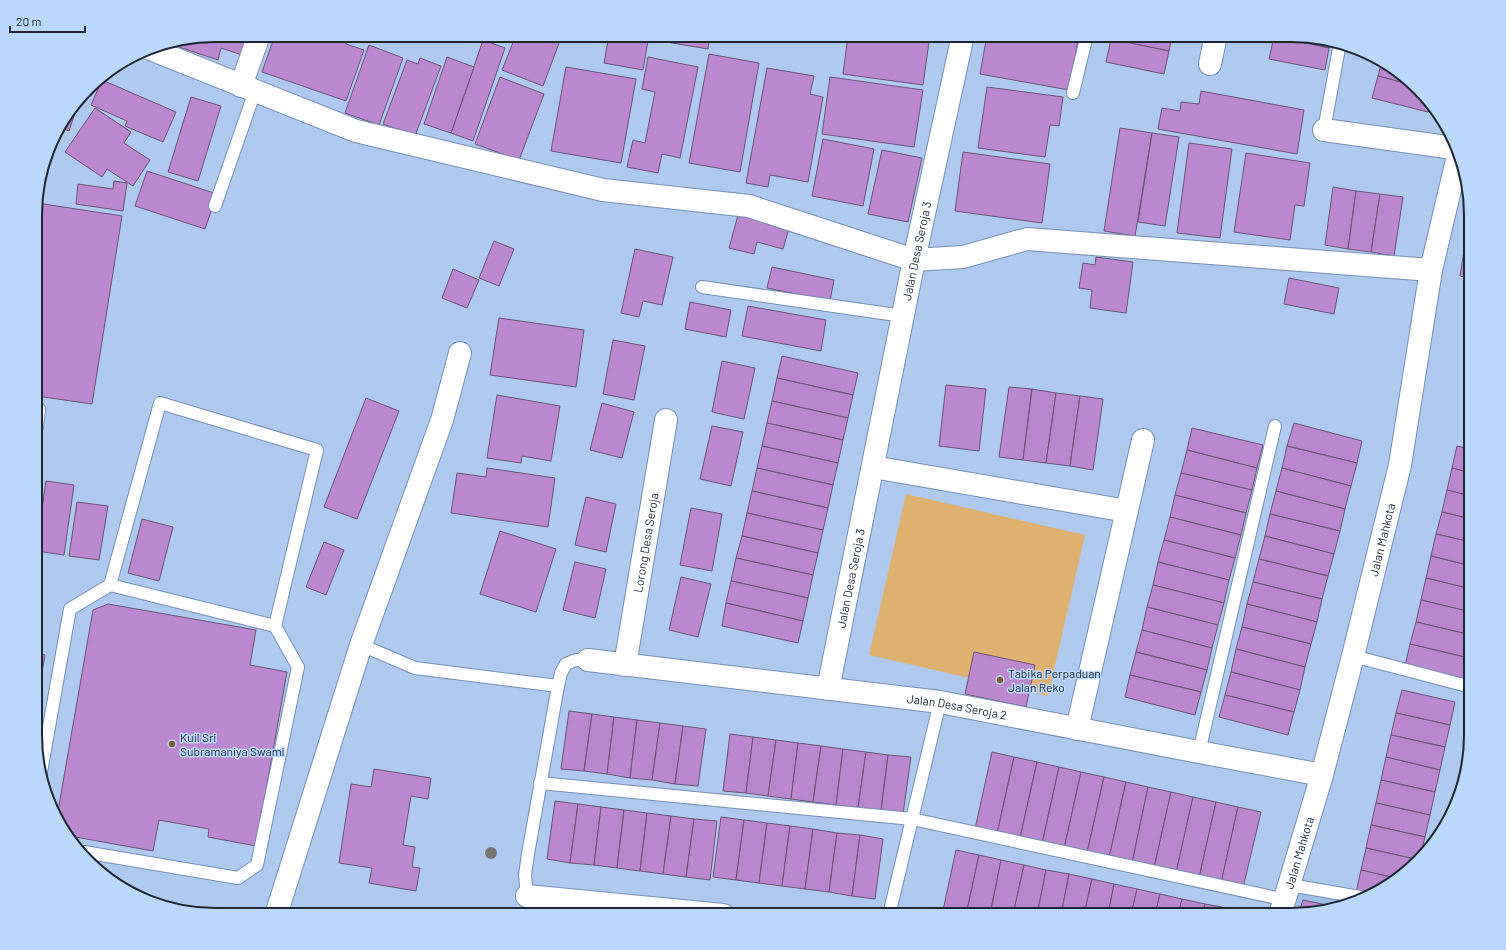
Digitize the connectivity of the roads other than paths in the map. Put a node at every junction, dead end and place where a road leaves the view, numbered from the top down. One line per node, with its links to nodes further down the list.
1 (258, 42): 8 (street)
2 (961, 42): 14 (street, Jalan Desa Seroja 3)
3 (1085, 42): 9 (lane)
4 (1215, 42): 7 (street)
5 (1339, 49): 10 (lane)
6 (158, 52): 8 (street)
7 (1210, 64)
8 (248, 88): 13 (lane); 14 (street)
9 (1073, 93)
10 (1324, 130): 11 (street)
11 (1450, 147)
12 (1456, 164): 15 (street, Jalan Mahkota)
13 (215, 206)
14 (914, 260): 15 (street); 17 (street, Jalan Desa Seroja 3)
15 (1431, 270): 27 (street, Jalan Mahkota)
16 (702, 287): 17 (lane)
17 (903, 316): 22 (street, Jalan Desa Seroja 3)
18 (460, 353): 26 (street)
19 (666, 420): 29 (street, Lorong Desa Seroja)
20 (1275, 426): 35 (lane)
21 (1143, 440): 23 (street)
22 (873, 467): 23 (street); 32 (street, Jalan Desa Seroja 3)
23 (1127, 511): 34 (street)
24 (110, 585): 25 (lane); 25 (lane); 36 (lane)
25 (275, 626): 40 (lane)
26 (361, 645): 31 (lane); 44 (street)
27 (1353, 656): 30 (lane); 37 (street, Jalan Mahkota)
28 (588, 660): 29 (street, Jalan Desa Seroja 2); 31 (lane)
29 (625, 665): 32 (street, Jalan Desa Seroja 2)
30 (1464, 685)
31 (558, 686): 38 (lane)
32 (828, 689): 33 (street, Jalan Desa Seroja 2)
33 (940, 702): 34 (street, Jalan Desa Seroja 2); 39 (lane)
34 (1077, 729): 35 (street, Jalan Desa Seroja 2)
35 (1199, 752): 37 (street, Jalan Desa Seroja 2)
36 (43, 759)
37 (1322, 775): 43 (street, Jalan Mahkota)
38 (540, 782): 39 (lane); 41 (lane)
39 (912, 819): 43 (lane); 46 (lane)
40 (89, 853)
41 (527, 896): 45 (street)
42 (1350, 897): 43 (lane)
43 (1285, 900)
44 (278, 908)
45 (651, 908)
46 (891, 908)

